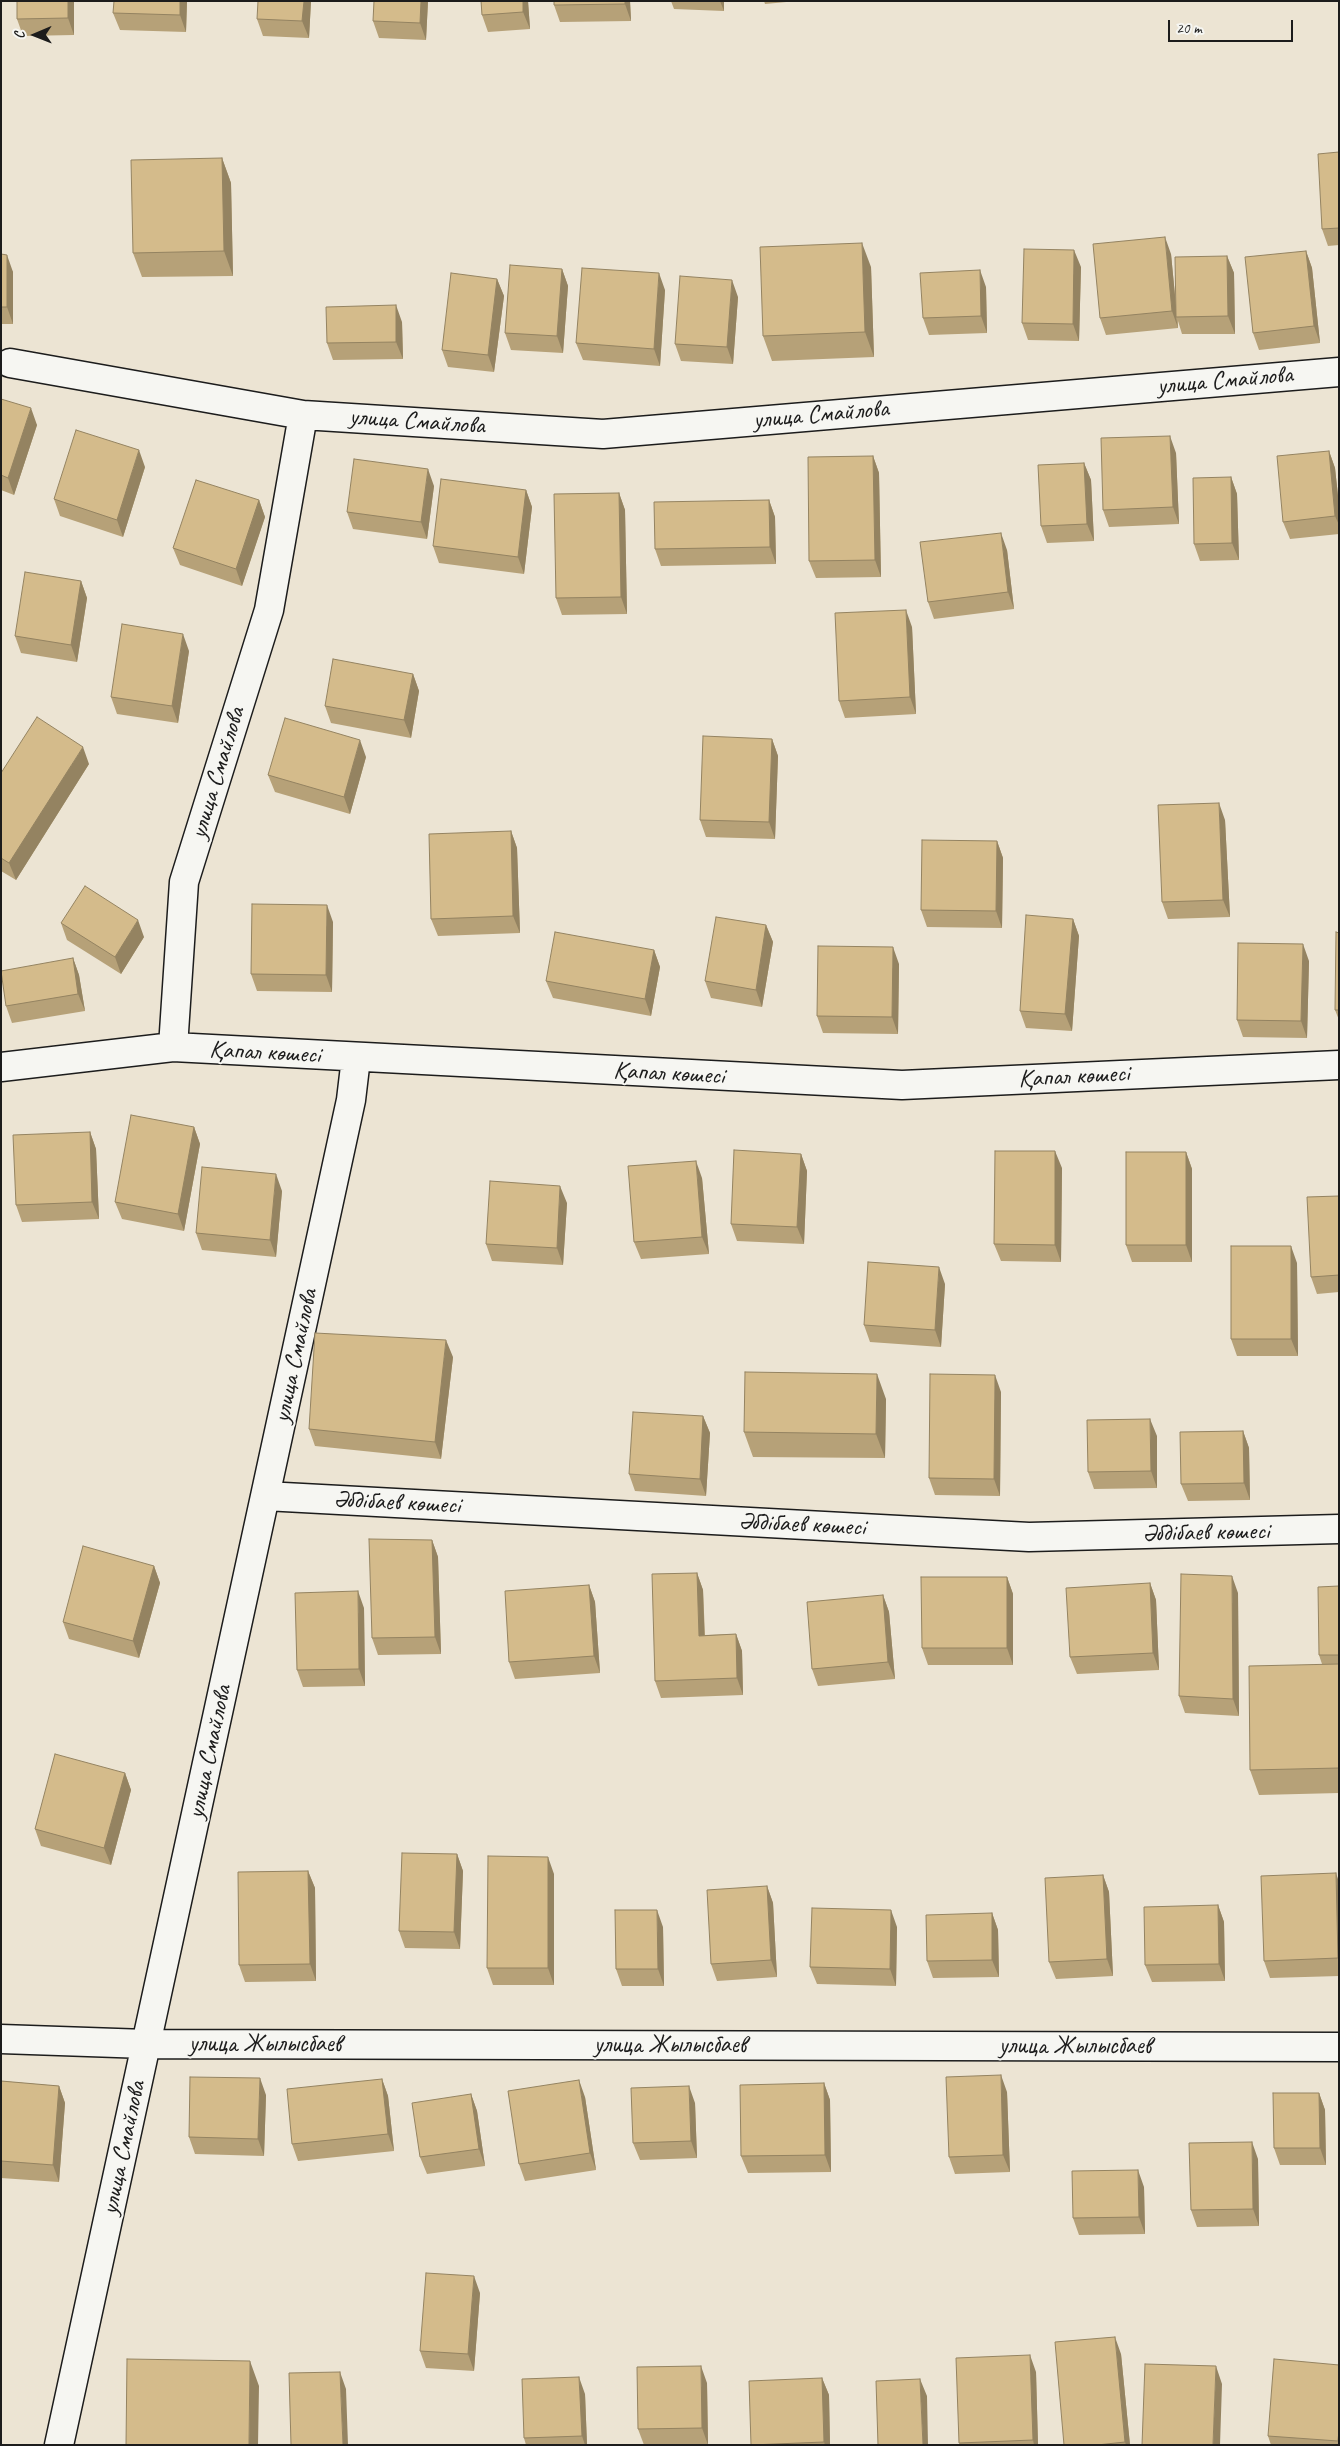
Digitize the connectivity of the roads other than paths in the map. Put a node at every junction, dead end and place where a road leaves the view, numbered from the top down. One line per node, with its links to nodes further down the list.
1 (10, 362): 3 (street, улица Смайлова)
2 (1339, 372): 3 (street, улица Смайлова)
3 (304, 415): 4 (street, улица Смайлова)
4 (173, 1047): 5 (street, Қапал көшесі); 7 (street, Қапал көшесі)
5 (356, 1058): 6 (street, Қапал көшесі); 8 (street, улица Смайлова)
6 (1339, 1065)
7 (1, 1067)
8 (265, 1496): 9 (street, Әбдібаев көшесі); 11 (street, улица Смайлова)
9 (1339, 1529)
10 (1, 2039): 11 (street, улица Жылысбаев)
11 (146, 2044): 12 (street, улица Жылысбаев); 13 (street, улица Смайлова)
12 (1339, 2046)
13 (59, 2445)

